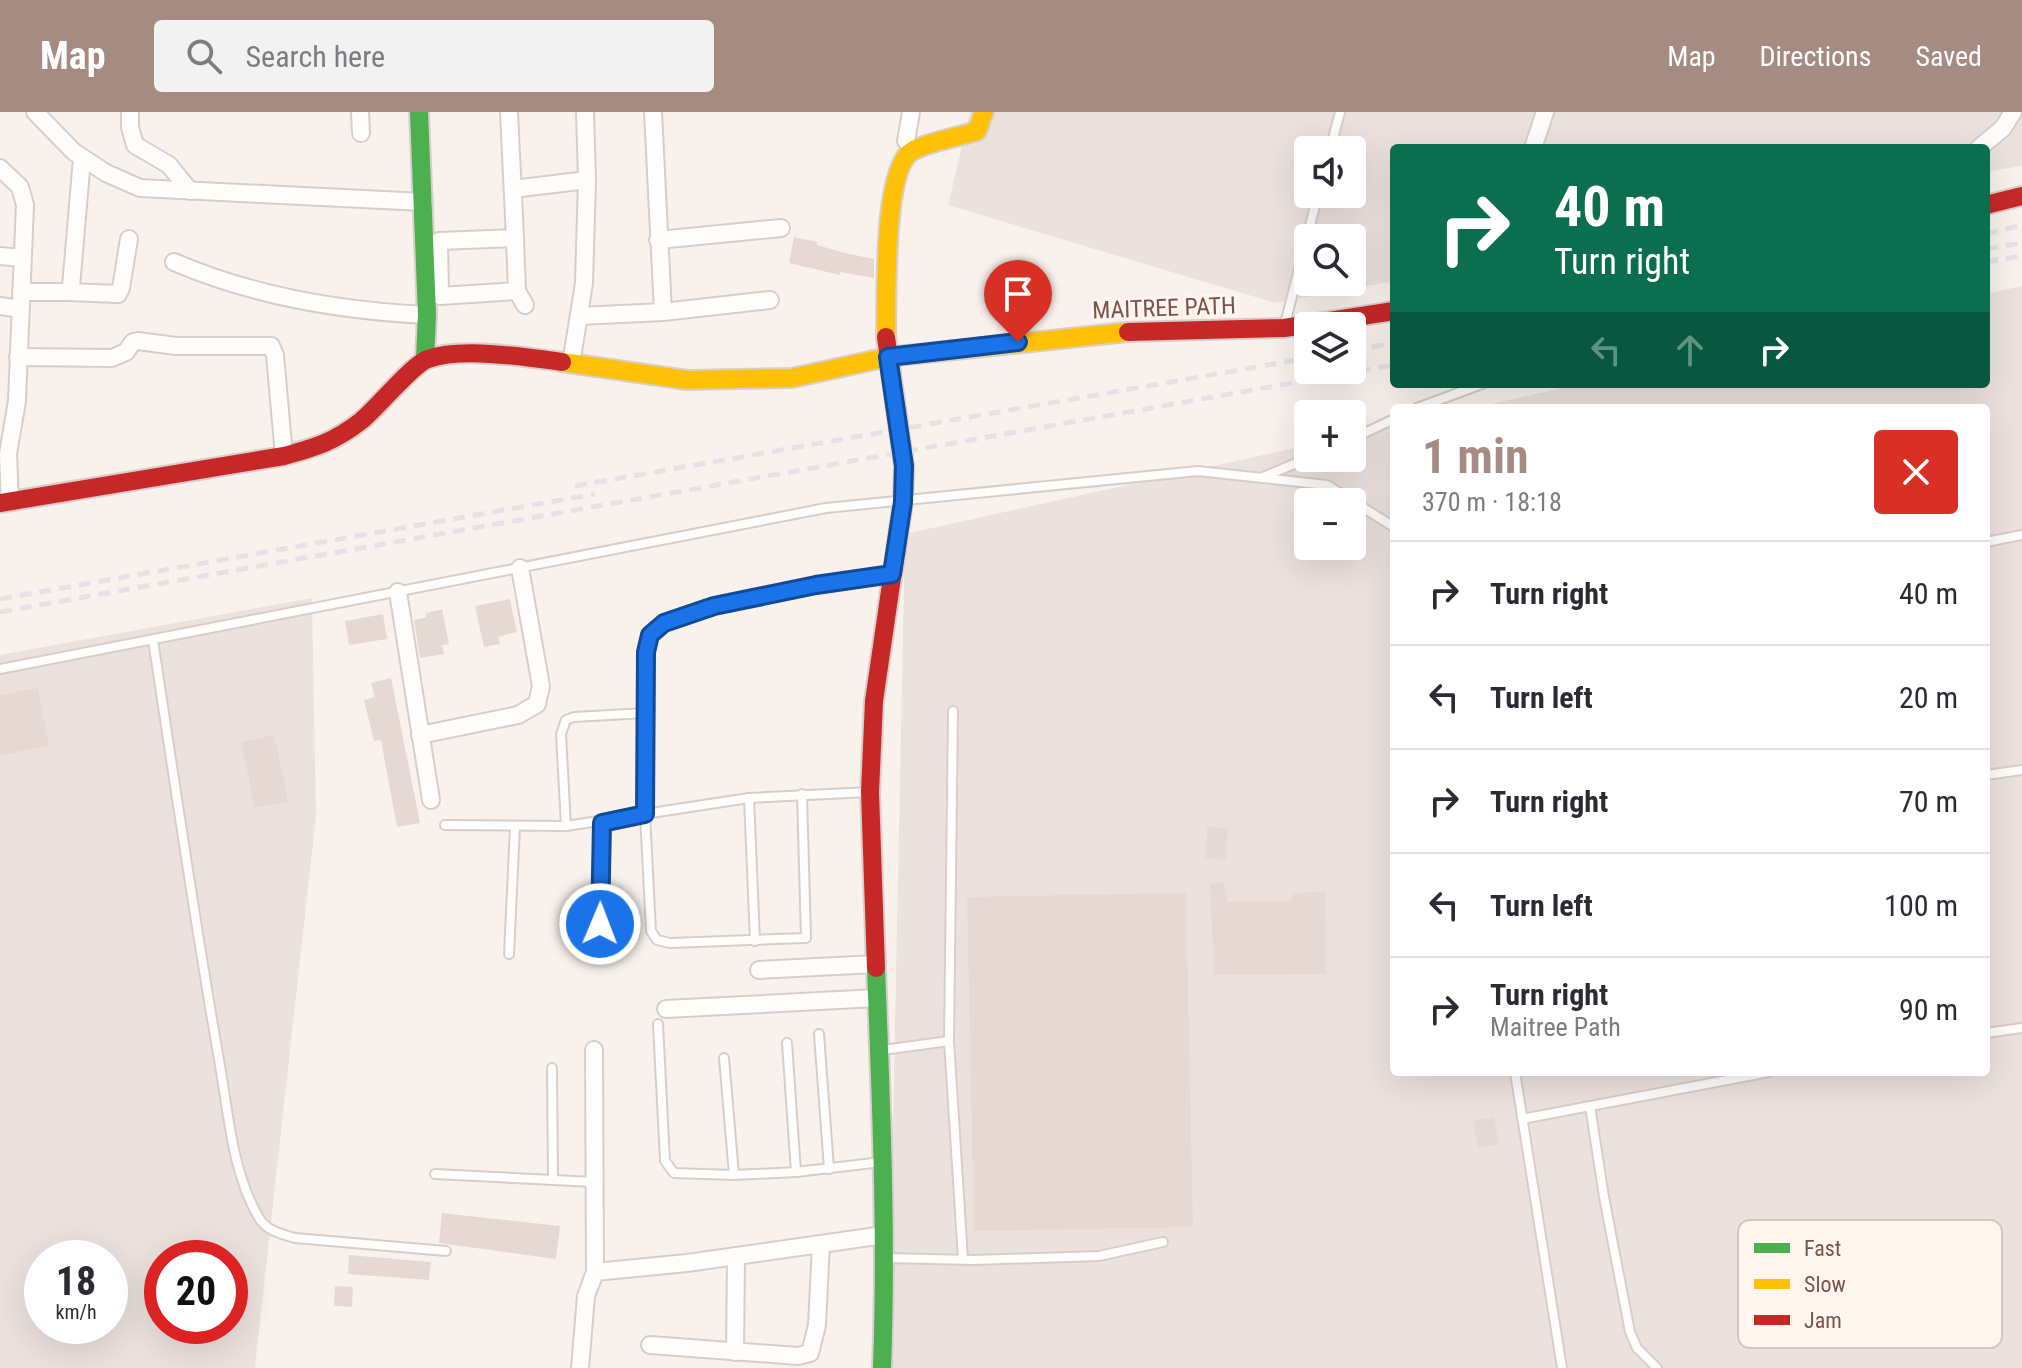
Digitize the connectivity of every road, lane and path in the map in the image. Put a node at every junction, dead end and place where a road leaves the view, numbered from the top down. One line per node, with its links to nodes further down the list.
1 (35, 112): 18 (street)
2 (130, 112): 22 (street)
3 (360, 112): 13 (street)
4 (419, 112): 24 (street)
5 (509, 112): 21 (street)
6 (585, 112): 20 (street)
7 (653, 112): 30 (street)
8 (911, 112): 15 (street)
9 (984, 112): 45 (street)
10 (1340, 112): 14 (lane)
11 (1545, 112): 16 (street)
12 (2013, 112): 17 (street)
13 (361, 133)
14 (1334, 136)
15 (906, 141)
16 (1534, 144)
17 (1981, 144)
18 (82, 158): 22 (street); 35 (street)
19 (0, 168): 32 (street)
20 (587, 180): 21 (street); 42 (street)
21 (513, 189): 28 (street)
22 (190, 191): 24 (street)
23 (2022, 196): 25 (street)
24 (424, 202): 41 (street)
25 (1990, 204)
26 (1314, 208): 43 (lane)
27 (781, 228): 30 (street)
28 (515, 238): 28 (street)
29 (129, 239): 35 (street)
30 (658, 240): 39 (street)
31 (0, 256): 32 (street)
32 (22, 258): 34 (street)
33 (174, 262): 41 (street)
34 (21, 292): 35 (street); 38 (street)
35 (68, 292)
36 (770, 300): 39 (street)
37 (0, 306): 38 (street)
38 (20, 309): 44 (street)
39 (663, 312): 42 (street)
40 (1390, 312): 43 (street, MAITREE PATH)
41 (427, 315): 46 (street)
42 (579, 316): 47 (street)
43 (1284, 328): 45 (street, MAITREE PATH)
44 (18, 357): 52 (street); 55 (street)
45 (888, 357): 47 (street, MAITREE PATH); 56 (street)
46 (425, 359): 47 (street, MAITREE PATH); 52 (street)
47 (571, 364)
48 (1471, 388): 49 (lane)
49 (1428, 404)
50 (1390, 421): 51 (lane)
51 (1366, 432)
52 (284, 456): 55 (street)
53 (1294, 464): 54 (lane)
54 (1261, 478): 56 (lane); 57 (lane)
55 (5, 502)
56 (903, 502): 60 (lane); 61 (street)
57 (1390, 524)
58 (2022, 535): 59 (lane)
59 (1990, 541)
60 (520, 568): 62 (lane); 67 (street)
61 (892, 574): 66 (lane); 70 (street)
62 (398, 592): 63 (lane); 67 (street)
63 (153, 640): 64 (lane); 109 (lane)
64 (0, 669)
65 (953, 711): 89 (lane)
66 (646, 713): 74 (lane); 77 (lane)
67 (420, 735): 73 (street)
68 (2022, 770): 69 (lane)
69 (1990, 774)
70 (870, 792): 71 (lane); 82 (street)
71 (802, 794): 72 (lane); 80 (lane)
72 (749, 798): 74 (lane); 80 (lane)
73 (431, 800)
74 (645, 814): 75 (lane); 80 (lane)
75 (602, 823): 77 (lane); 79 (lane)
76 (445, 825): 78 (lane)
77 (566, 826): 78 (lane)
78 (515, 827): 81 (lane)
79 (600, 924)
80 (755, 941)
81 (509, 954)
82 (877, 964): 83 (street); 84 (street)
83 (759, 970)
84 (877, 998): 85 (street); 92 (street)
85 (662, 1016): 103 (lane)
86 (2022, 1028): 87 (lane)
87 (1990, 1032)
88 (819, 1034): 100 (lane)
89 (949, 1041): 92 (lane); 112 (lane)
90 (787, 1043): 101 (lane)
91 (594, 1050): 105 (street)
92 (878, 1050): 99 (street)
93 (724, 1058): 103 (lane)
94 (552, 1068): 104 (lane)
95 (1516, 1076): 98 (lane)
96 (1748, 1076): 97 (lane)
97 (1590, 1106): 98 (lane); 120 (lane)
98 (1522, 1119): 119 (lane)
99 (882, 1162): 100 (lane); 106 (street)
100 (829, 1169): 101 (lane)
101 (796, 1172): 103 (lane)
102 (435, 1174): 104 (lane)
103 (734, 1175)
104 (553, 1180): 105 (lane)
105 (595, 1182): 113 (street)
106 (884, 1235): 108 (street); 111 (street)
107 (1163, 1242): 112 (lane)
108 (821, 1244): 110 (street); 116 (street)
109 (446, 1251)
110 (736, 1256): 113 (street); 115 (street)
111 (885, 1258): 112 (lane); 118 (street)
112 (963, 1259)
113 (595, 1272): 117 (street)
114 (650, 1345): 115 (street)
115 (735, 1352): 116 (street)
116 (777, 1361)
117 (580, 1368)
118 (882, 1368)
119 (1562, 1368)
120 (1657, 1368)

